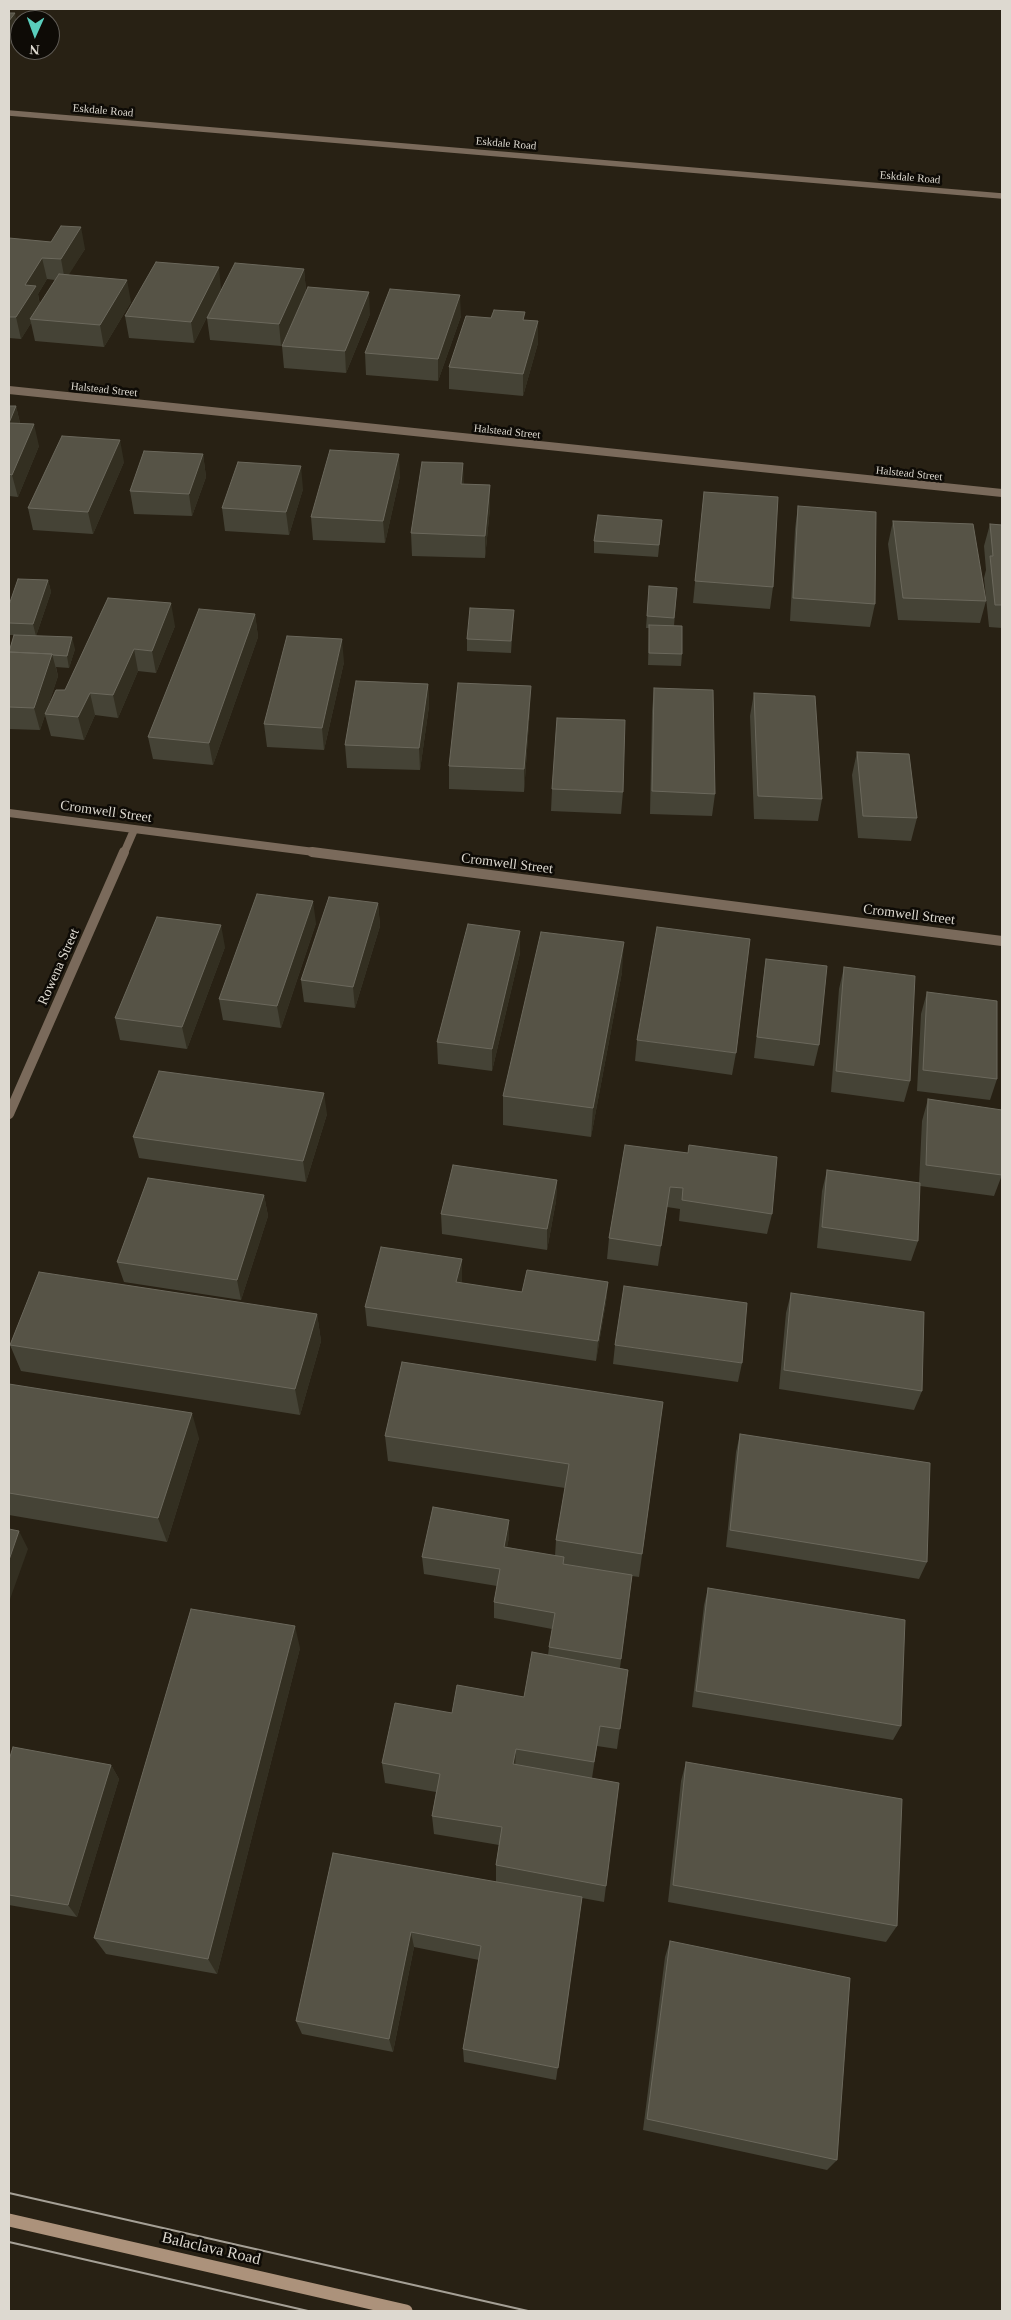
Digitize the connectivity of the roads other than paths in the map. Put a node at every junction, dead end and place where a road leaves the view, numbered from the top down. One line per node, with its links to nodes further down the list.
1 (9, 113): 2 (street, Eskdale Road)
2 (1002, 196)
3 (9, 390): 4 (street, Halstead Street)
4 (1002, 493)
5 (9, 813): 6 (street, Cromwell Street)
6 (134, 830): 7 (street, Cromwell Street); 8 (street, Rowena Street)
7 (1002, 940)
8 (9, 1114)
9 (9, 2220): 10 (main road, Balaclava Road)
10 (406, 2311)

